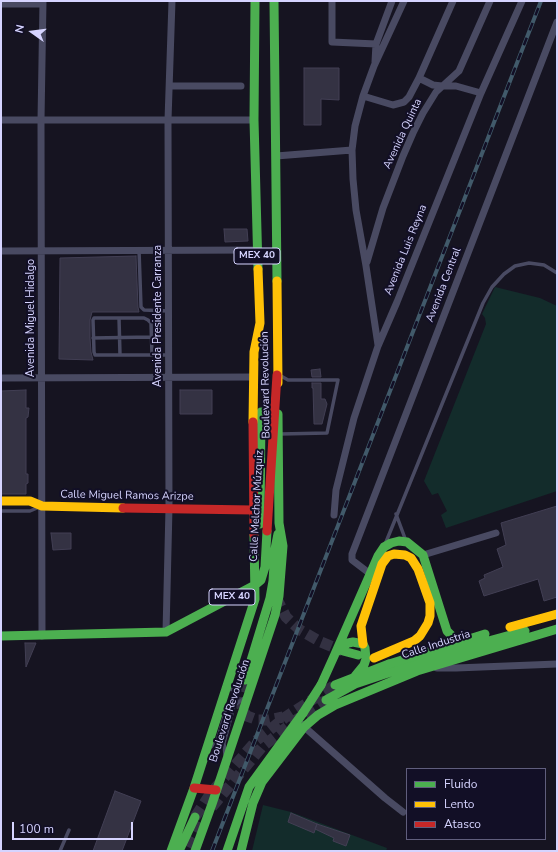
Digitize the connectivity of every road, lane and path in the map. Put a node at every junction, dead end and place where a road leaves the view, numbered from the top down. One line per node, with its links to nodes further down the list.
1 (172, 1): 17 (street, Avenida Presidente Carranza)
2 (255, 1): 25 (main road, MEX 40)
3 (274, 1): 27 (main road, Boulevard Revolución / MEX 40)
4 (332, 1): 14 (street)
5 (392, 1): 14 (street)
6 (404, 1): 15 (street)
7 (453, 1): 16 (street)
8 (490, 1): 19 (street, Avenida Quinta)
9 (522, 1): 20 (street, Avenida Luis Reyna)
10 (43, 2): 11 (street); 23 (street, Avenida Miguel Hidalgo)
11 (1, 4)
12 (557, 22): 13 (street, Avenida Central)
13 (554, 37): 64 (street, Avenida Central)
14 (376, 44): 15 (street)
15 (374, 66): 21 (street)
16 (419, 78): 19 (street); 21 (street)
17 (170, 86): 18 (street); 24 (street, Avenida Presidente Carranza)
18 (241, 86)
19 (442, 86): 20 (street); 33 (street, Avenida Quinta)
20 (481, 94): 41 (street, Avenida Luis Reyna)
21 (363, 96): 26 (street)
22 (1, 120): 23 (street)
23 (41, 120): 24 (street); 28 (street, Avenida Miguel Hidalgo)
24 (168, 120): 25 (street); 30 (street, Avenida Presidente Carranza)
25 (254, 120): 31 (main road, MEX 40)
26 (352, 150): 27 (street); 33 (street)
27 (276, 156): 45 (main road, Boulevard Revolución / MEX 40)
28 (42, 250): 29 (street); 32 (street); 47 (street, Avenida Miguel Hidalgo)
29 (139, 250): 30 (street); 35 (lane)
30 (169, 250): 31 (street); 35 (street, Avenida Presidente Carranza)
31 (257, 250): 37 (main road, MEX 40)
32 (1, 251)
33 (366, 266): 41 (street)
34 (557, 273): 56 (lane)
35 (169, 312): 44 (street, Avenida Presidente Carranza)
36 (119, 318): 38 (lane); 39 (lane); 40 (lane)
37 (260, 323): 49 (main road, MEX 40); 59 (main road)
38 (119, 337): 39 (lane); 40 (lane); 42 (lane)
39 (93, 338): 42 (lane)
40 (151, 338): 43 (lane)
41 (378, 346): 57 (street, Avenida Luis Reyna)
42 (120, 355): 43 (lane)
43 (152, 355): 44 (lane)
44 (168, 355): 48 (street, Avenida Presidente Carranza)
45 (277, 375): 50 (main road, Boulevard Revolución); 50 (lane); 65 (main road, Calle Melchor Múzquiz / MEX 40)
46 (1, 378): 47 (street)
47 (42, 378): 48 (street); 52 (street, Avenida Miguel Hidalgo)
48 (168, 378): 49 (street); 53 (street, Avenida Presidente Carranza)
49 (253, 378): 54 (main road, MEX 40)
50 (279, 434): 58 (main road, Boulevard Revolución)
51 (1, 501): 52 (main road, Calle Miguel Ramos Arizpe)
52 (42, 506): 53 (main road, Calle Miguel Ramos Arizpe); 55 (lane); 71 (street, Avenida Miguel Hidalgo)
53 (169, 508): 54 (main road, Calle Miguel Ramos Arizpe); 69 (street, Avenida Presidente Carranza)
54 (253, 510): 65 (main road, MEX 40)
55 (1, 511)
56 (396, 514): 61 (lane); 62 (lane)
57 (334, 515)
58 (279, 523): 80 (main road); 83 (main road, Boulevard Revolución)
59 (260, 530)
60 (496, 533): 63 (street)
61 (407, 542): 62 (main road); 63 (main road)
62 (384, 547): 64 (main road)
63 (423, 555): 72 (main road)
64 (374, 576): 73 (main road); 74 (main road); 77 (main road)
65 (255, 585): 69 (main road, MEX 40); 82 (main road)
66 (557, 614): 72 (main road, Calle Industria)
67 (557, 622): 77 (main road, Calle Industria)
68 (557, 629): 78 (main road)
69 (166, 632): 71 (main road, MEX 40)
70 (1, 636): 71 (main road, MEX 40)
71 (42, 636)
72 (462, 641): 79 (main road, Calle Industria, bridge)
73 (363, 644): 74 (main road); 79 (main road)
74 (339, 653): 75 (main road); 86 (main road, bridge)
75 (358, 655)
76 (557, 664): 78 (street)
77 (412, 666): 84 (main road, Calle Industria)
78 (432, 668): 86 (main road)
79 (355, 676): 81 (main road, Calle Industria)
80 (244, 680)
81 (335, 685)
82 (226, 689): 85 (lane); 88 (main road)
83 (248, 694): 85 (lane); 87 (main road, Boulevard Revolución)
84 (326, 700)
85 (234, 706): 87 (lane)
86 (301, 724): 90 (street); 97 (main road); 98 (main road)
87 (226, 760): 89 (main road, Boulevard Revolución)
88 (194, 788): 89 (main road); 95 (main road)
89 (216, 790): 93 (main road, Boulevard Revolución)
90 (403, 812)
91 (195, 817): 96 (main road)
92 (69, 830): 94 (lane)
93 (190, 850)
94 (60, 851)
95 (172, 851)
96 (180, 851)
97 (227, 851)
98 (241, 851)

